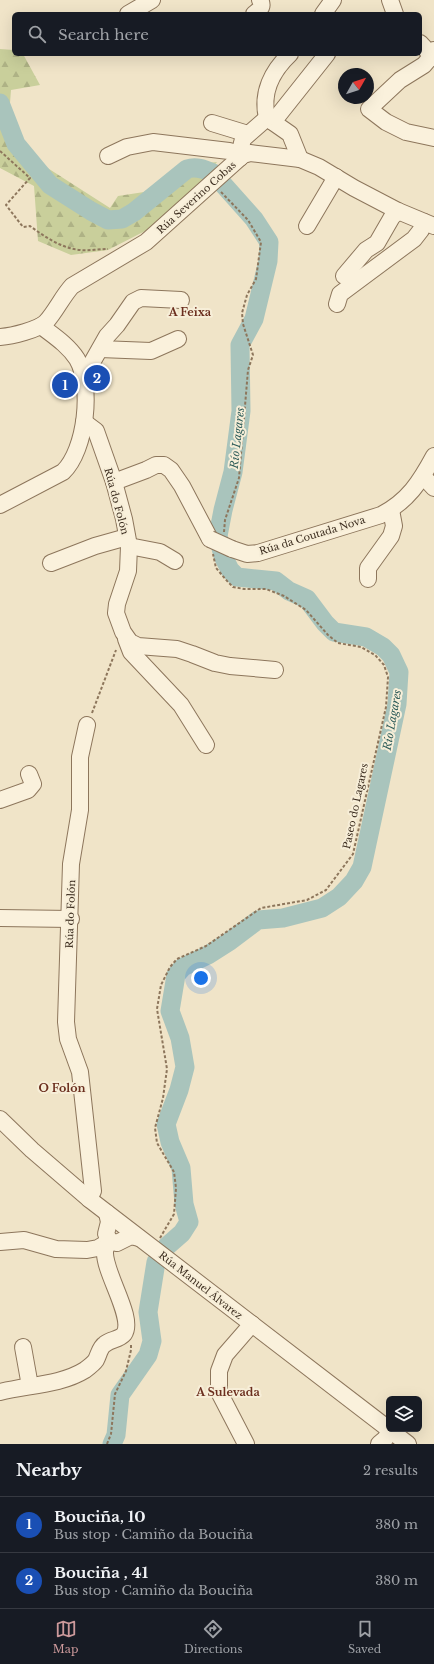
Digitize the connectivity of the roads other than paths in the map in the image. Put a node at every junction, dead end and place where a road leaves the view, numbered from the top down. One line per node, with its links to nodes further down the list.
1 (152, 0): 5 (street)
2 (260, 0): 6 (street)
3 (333, 0): 7 (street)
4 (390, 0): 8 (street)
5 (131, 12)
6 (257, 12)
7 (324, 12)
8 (394, 12)
9 (430, 51): 15 (street)
10 (288, 56): 12 (street)
11 (326, 56): 12 (street)
12 (270, 120): 14 (street); 18 (street)
13 (212, 123): 14 (street)
14 (248, 134): 17 (street)
15 (434, 138)
16 (108, 156): 17 (street)
17 (241, 156): 18 (street, Rúa Severino Cobas); 26 (street, Rúa Severino Cobas)
18 (300, 159): 19 (street, Rúa Severino Cobas)
19 (336, 177): 20 (street, Rúa Severino Cobas); 22 (street)
20 (398, 211): 21 (street, Rúa Severino Cobas); 23 (street)
21 (429, 224): 25 (street)
22 (307, 226)
23 (344, 276)
24 (181, 300): 29 (street)
25 (337, 304)
26 (41, 326): 27 (street); 30 (street)
27 (0, 337)
28 (178, 339): 29 (street)
29 (100, 349): 30 (street)
30 (82, 372): 31 (street)
31 (84, 422): 34 (street, Rúa do Folón); 36 (street)
32 (434, 456): 33 (street, Rúa da Coutada Nova)
33 (423, 476): 35 (street); 37 (street, Rúa da Coutada Nova)
34 (114, 482): 37 (street, Rúa da Coutada Nova); 38 (street, Rúa do Folón)
35 (434, 488)
36 (0, 505)
37 (391, 510): 41 (street)
38 (128, 542): 39 (street); 40 (street); 42 (street, Rúa do Folón)
39 (176, 561)
40 (51, 563)
41 (368, 579)
42 (123, 632): 43 (street, Rúa do Folón); 45 (street, Rúa do Folón)
43 (275, 670)
44 (87, 725): 49 (street, Rúa do Folón)
45 (206, 745)
46 (29, 774): 47 (street)
47 (0, 800)
48 (0, 918): 49 (street)
49 (70, 919): 51 (street, Rúa do Folón)
50 (1, 1122): 51 (street, Rúa Manuel Álvarez)
51 (89, 1199): 52 (street, Rúa Manuel Álvarez)
52 (118, 1230): 53 (street); 54 (street, Rúa Manuel Álvarez); 56 (street)
53 (0, 1242)
54 (252, 1324): 58 (street, Rúa Manuel Álvarez); 61 (street)
55 (23, 1347): 56 (street)
56 (30, 1386): 57 (street)
57 (0, 1392)
58 (386, 1428)
59 (389, 1432): 62 (street)
60 (391, 1432): 63 (street, Rúa Manuel Álvarez)
61 (246, 1444)
62 (379, 1444)
63 (408, 1444)

